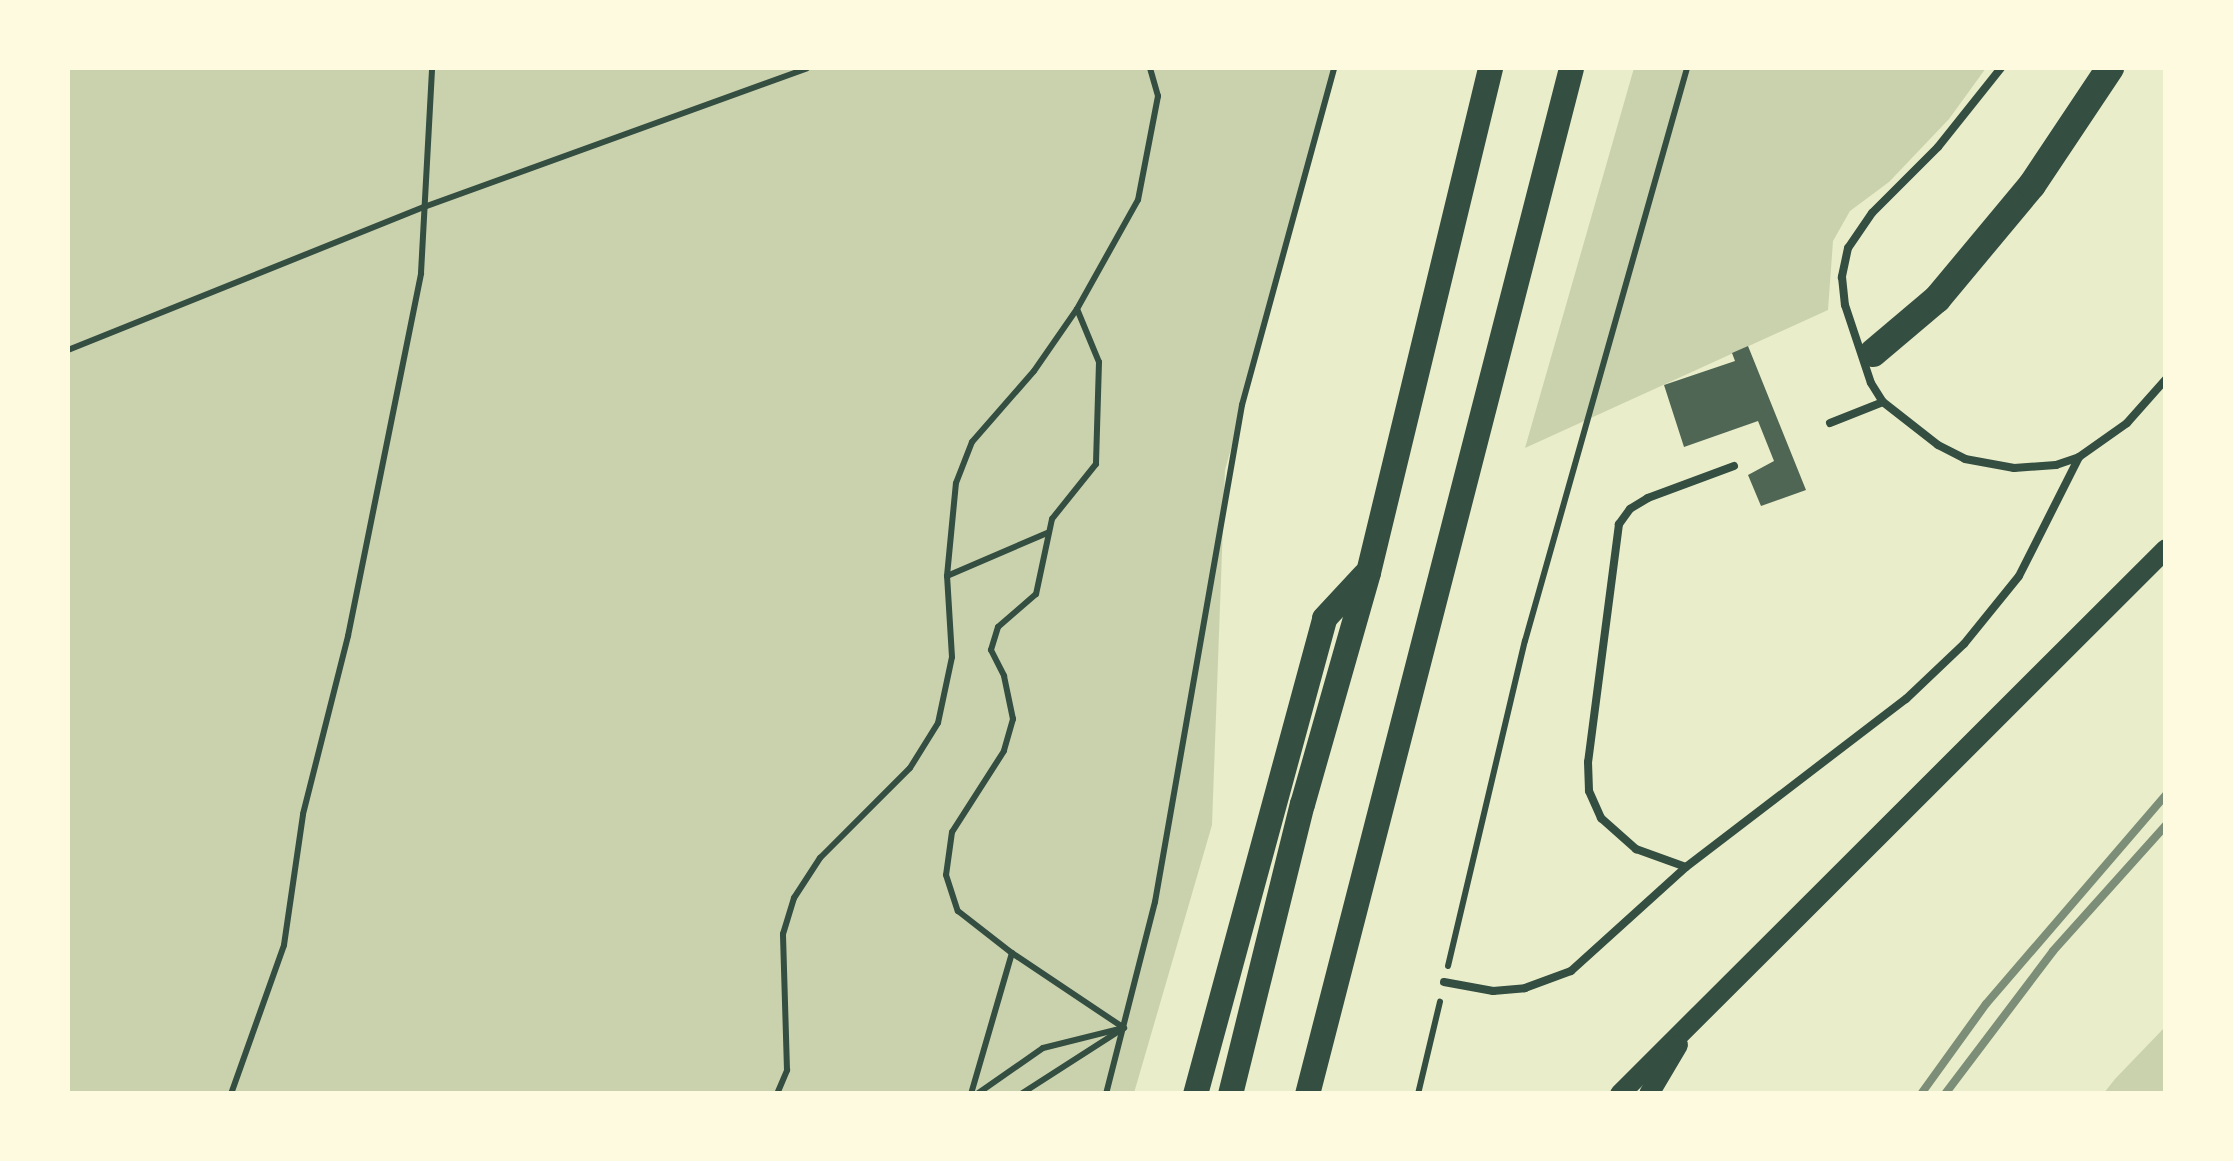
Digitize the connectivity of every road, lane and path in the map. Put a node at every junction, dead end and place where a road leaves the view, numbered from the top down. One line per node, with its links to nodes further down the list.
1 (432, 68): 10 (path)
2 (807, 68): 10 (path)
3 (1150, 68): 11 (path)
4 (1334, 68): 27 (path)
5 (1490, 68): 21 (highway)
6 (1571, 68): 35 (highway)
7 (1688, 68): 25 (path)
8 (2001, 68): 15 (lane)
9 (2110, 68): 13 (highway)
10 (424, 207): 12 (path); 28 (path)
11 (1076, 309): 19 (path); 22 (path)
12 (68, 350)
13 (1873, 353)
14 (2166, 379): 17 (lane)
15 (1883, 402): 16 (lane); 17 (lane)
16 (1830, 423)
17 (2079, 457): 23 (lane)
18 (1734, 466): 23 (lane)
19 (1048, 532): 22 (path); 24 (path)
20 (2166, 549): 26 (main road)
21 (1368, 572): 33 (highway); 34 (highway)
22 (947, 576): 29 (path)
23 (1686, 867): 25 (lane)
24 (1012, 953): 27 (path); 30 (path)
25 (1444, 982): 36 (path)
26 (1692, 1022): 37 (main road); 38 (main road)
27 (1124, 1028): 30 (path); 31 (path); 32 (path)
28 (231, 1094)
29 (777, 1094)
30 (974, 1094)
31 (1020, 1094)
32 (1106, 1094)
33 (1196, 1094)
34 (1230, 1094)
35 (1307, 1094)
36 (1418, 1094)
37 (1620, 1094)
38 (1649, 1094)

